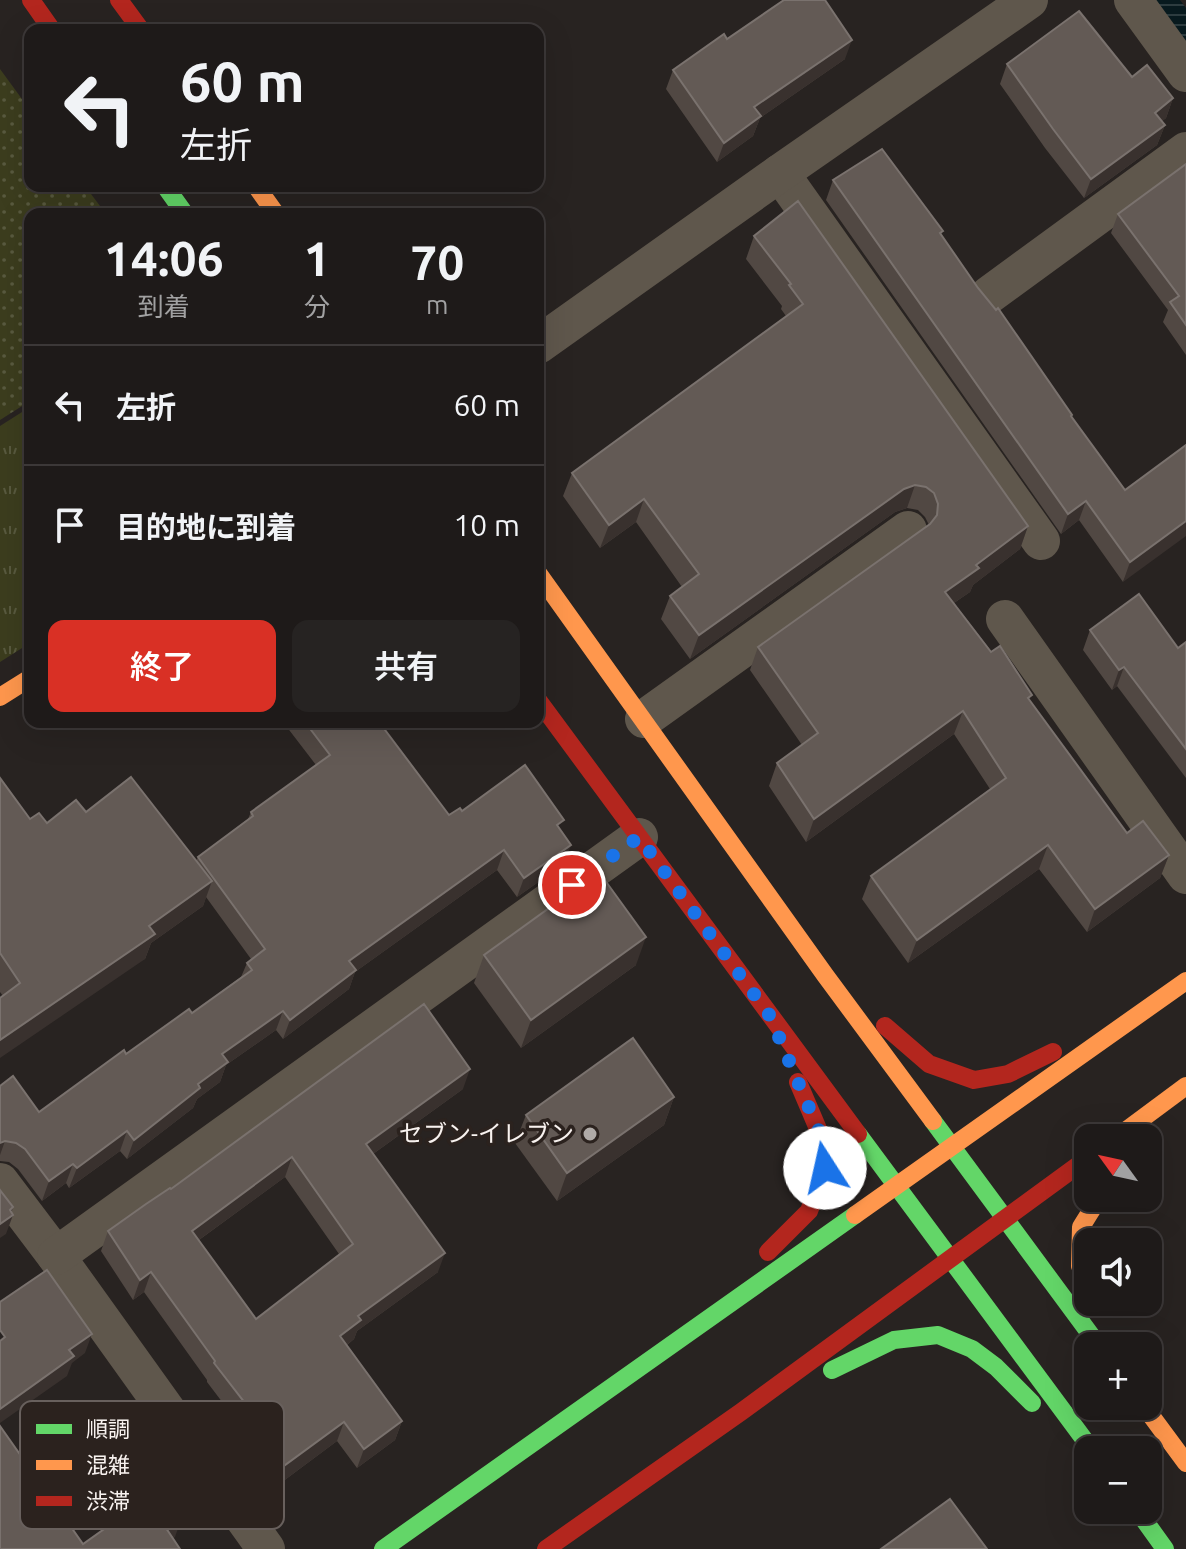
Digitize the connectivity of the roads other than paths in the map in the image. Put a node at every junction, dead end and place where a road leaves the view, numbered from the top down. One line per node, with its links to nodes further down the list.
1 (31, 0): 5 (street)
2 (119, 0): 6 (street)
3 (1029, 0): 9 (street)
4 (1133, 0): 7 (street)
5 (48, 24)
6 (137, 24)
7 (1186, 73)
8 (1186, 151): 10 (street)
9 (780, 173): 11 (street); 13 (street)
10 (989, 295)
11 (544, 341)
12 (908, 530): 19 (street)
13 (1041, 541)
14 (544, 581): 19 (street)
15 (1005, 619): 21 (street)
16 (24, 682): 17 (street)
17 (0, 697)
18 (544, 708): 20 (street)
19 (644, 719): 22 (street)
20 (639, 837): 25 (street); 35 (street)
21 (1186, 875)
22 (825, 975): 24 (street); 30 (street)
23 (1186, 981): 24 (street)
24 (1152, 1006): 30 (street)
25 (770, 1016): 32 (street); 40 (street)
26 (1186, 1086): 28 (street)
27 (1186, 1096): 29 (street)
28 (1135, 1124)
29 (1162, 1124)
30 (952, 1147): 32 (street); 34 (street)
31 (1074, 1168): 34 (street)
32 (896, 1186): 36 (street); 40 (street)
33 (6, 1202): 35 (street)
34 (1005, 1219): 36 (street); 38 (street)
35 (56, 1256): 41 (street)
36 (951, 1259): 42 (street); 45 (street)
37 (1105, 1323): 39 (street)
38 (1089, 1332)
39 (1110, 1332)
40 (684, 1336): 51 (street)
41 (160, 1401)
42 (741, 1412): 46 (street); 52 (street)
43 (1154, 1420): 47 (street)
44 (1160, 1420): 47 (street)
45 (1082, 1436)
46 (1074, 1444)
47 (1184, 1460)
48 (1147, 1524): 53 (street)
49 (252, 1529): 50 (street)
50 (266, 1549)
51 (383, 1549)
52 (546, 1549)
53 (1165, 1549)

